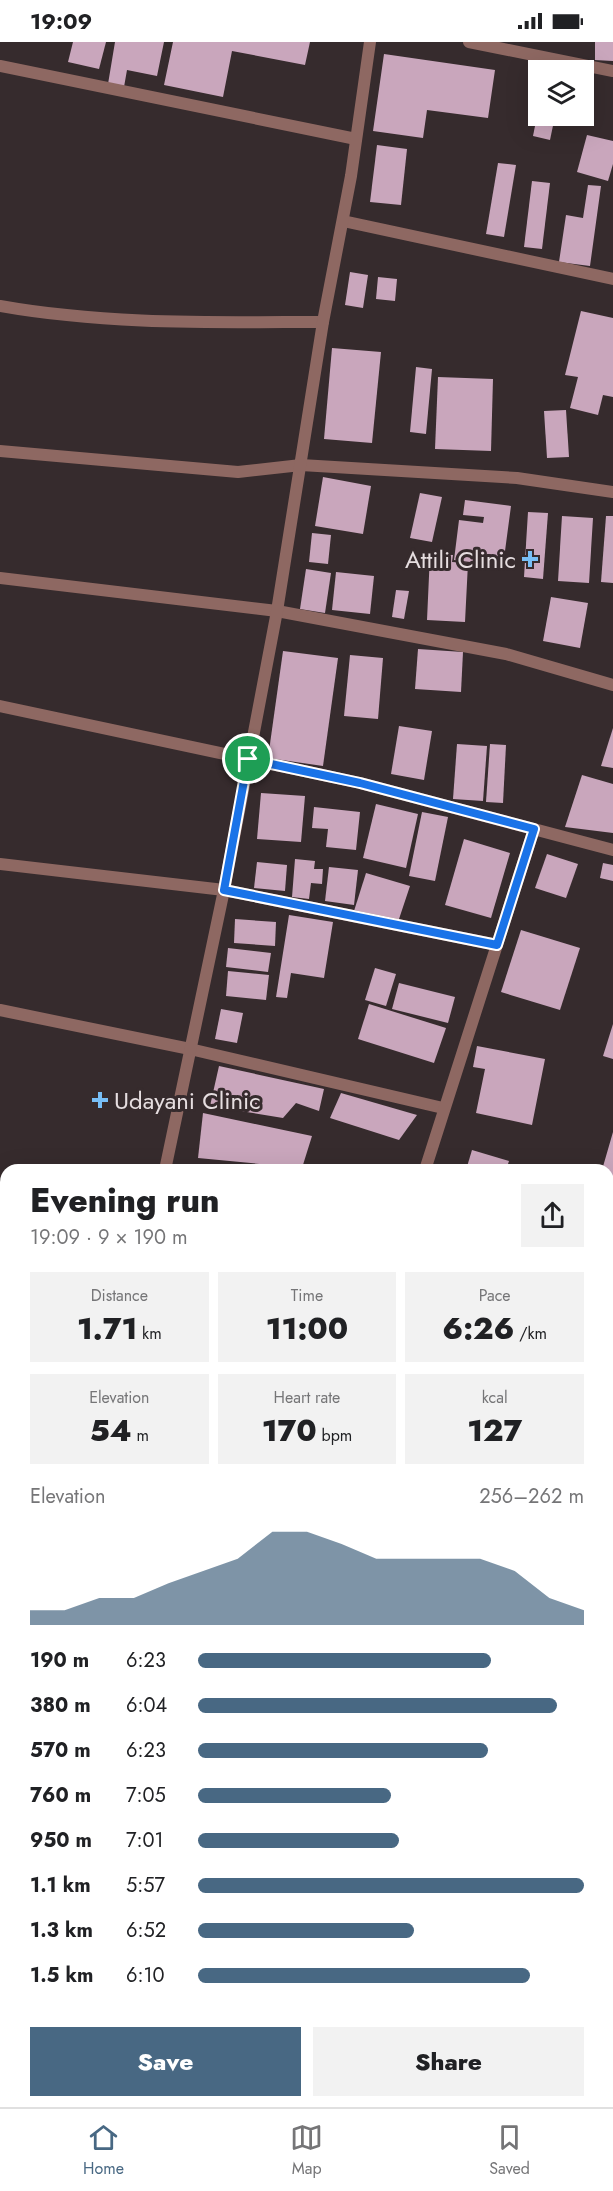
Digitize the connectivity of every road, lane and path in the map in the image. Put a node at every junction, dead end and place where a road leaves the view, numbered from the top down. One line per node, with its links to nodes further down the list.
1 (370, 42): 5 (street)
2 (469, 42): 4 (street)
3 (0, 66): 5 (street)
4 (613, 71)
5 (356, 139): 6 (street)
6 (343, 221): 7 (street); 9 (street)
7 (613, 279)
8 (0, 306): 9 (street)
9 (323, 322): 11 (street)
10 (0, 451): 11 (street)
11 (301, 465): 12 (street); 14 (street)
12 (613, 492)
13 (0, 578): 14 (street)
14 (277, 611): 15 (street); 17 (street)
15 (613, 685)
16 (0, 706): 17 (street)
17 (248, 759): 18 (street); 21 (street)
18 (534, 829): 19 (street); 22 (street)
19 (613, 850)
20 (0, 864): 21 (street)
21 (224, 890): 22 (street); 24 (street)
22 (497, 945): 25 (street)
23 (0, 1010): 24 (street)
24 (190, 1049): 25 (street); 26 (street)
25 (443, 1108): 27 (street)
26 (166, 1164)
27 (427, 1164)

